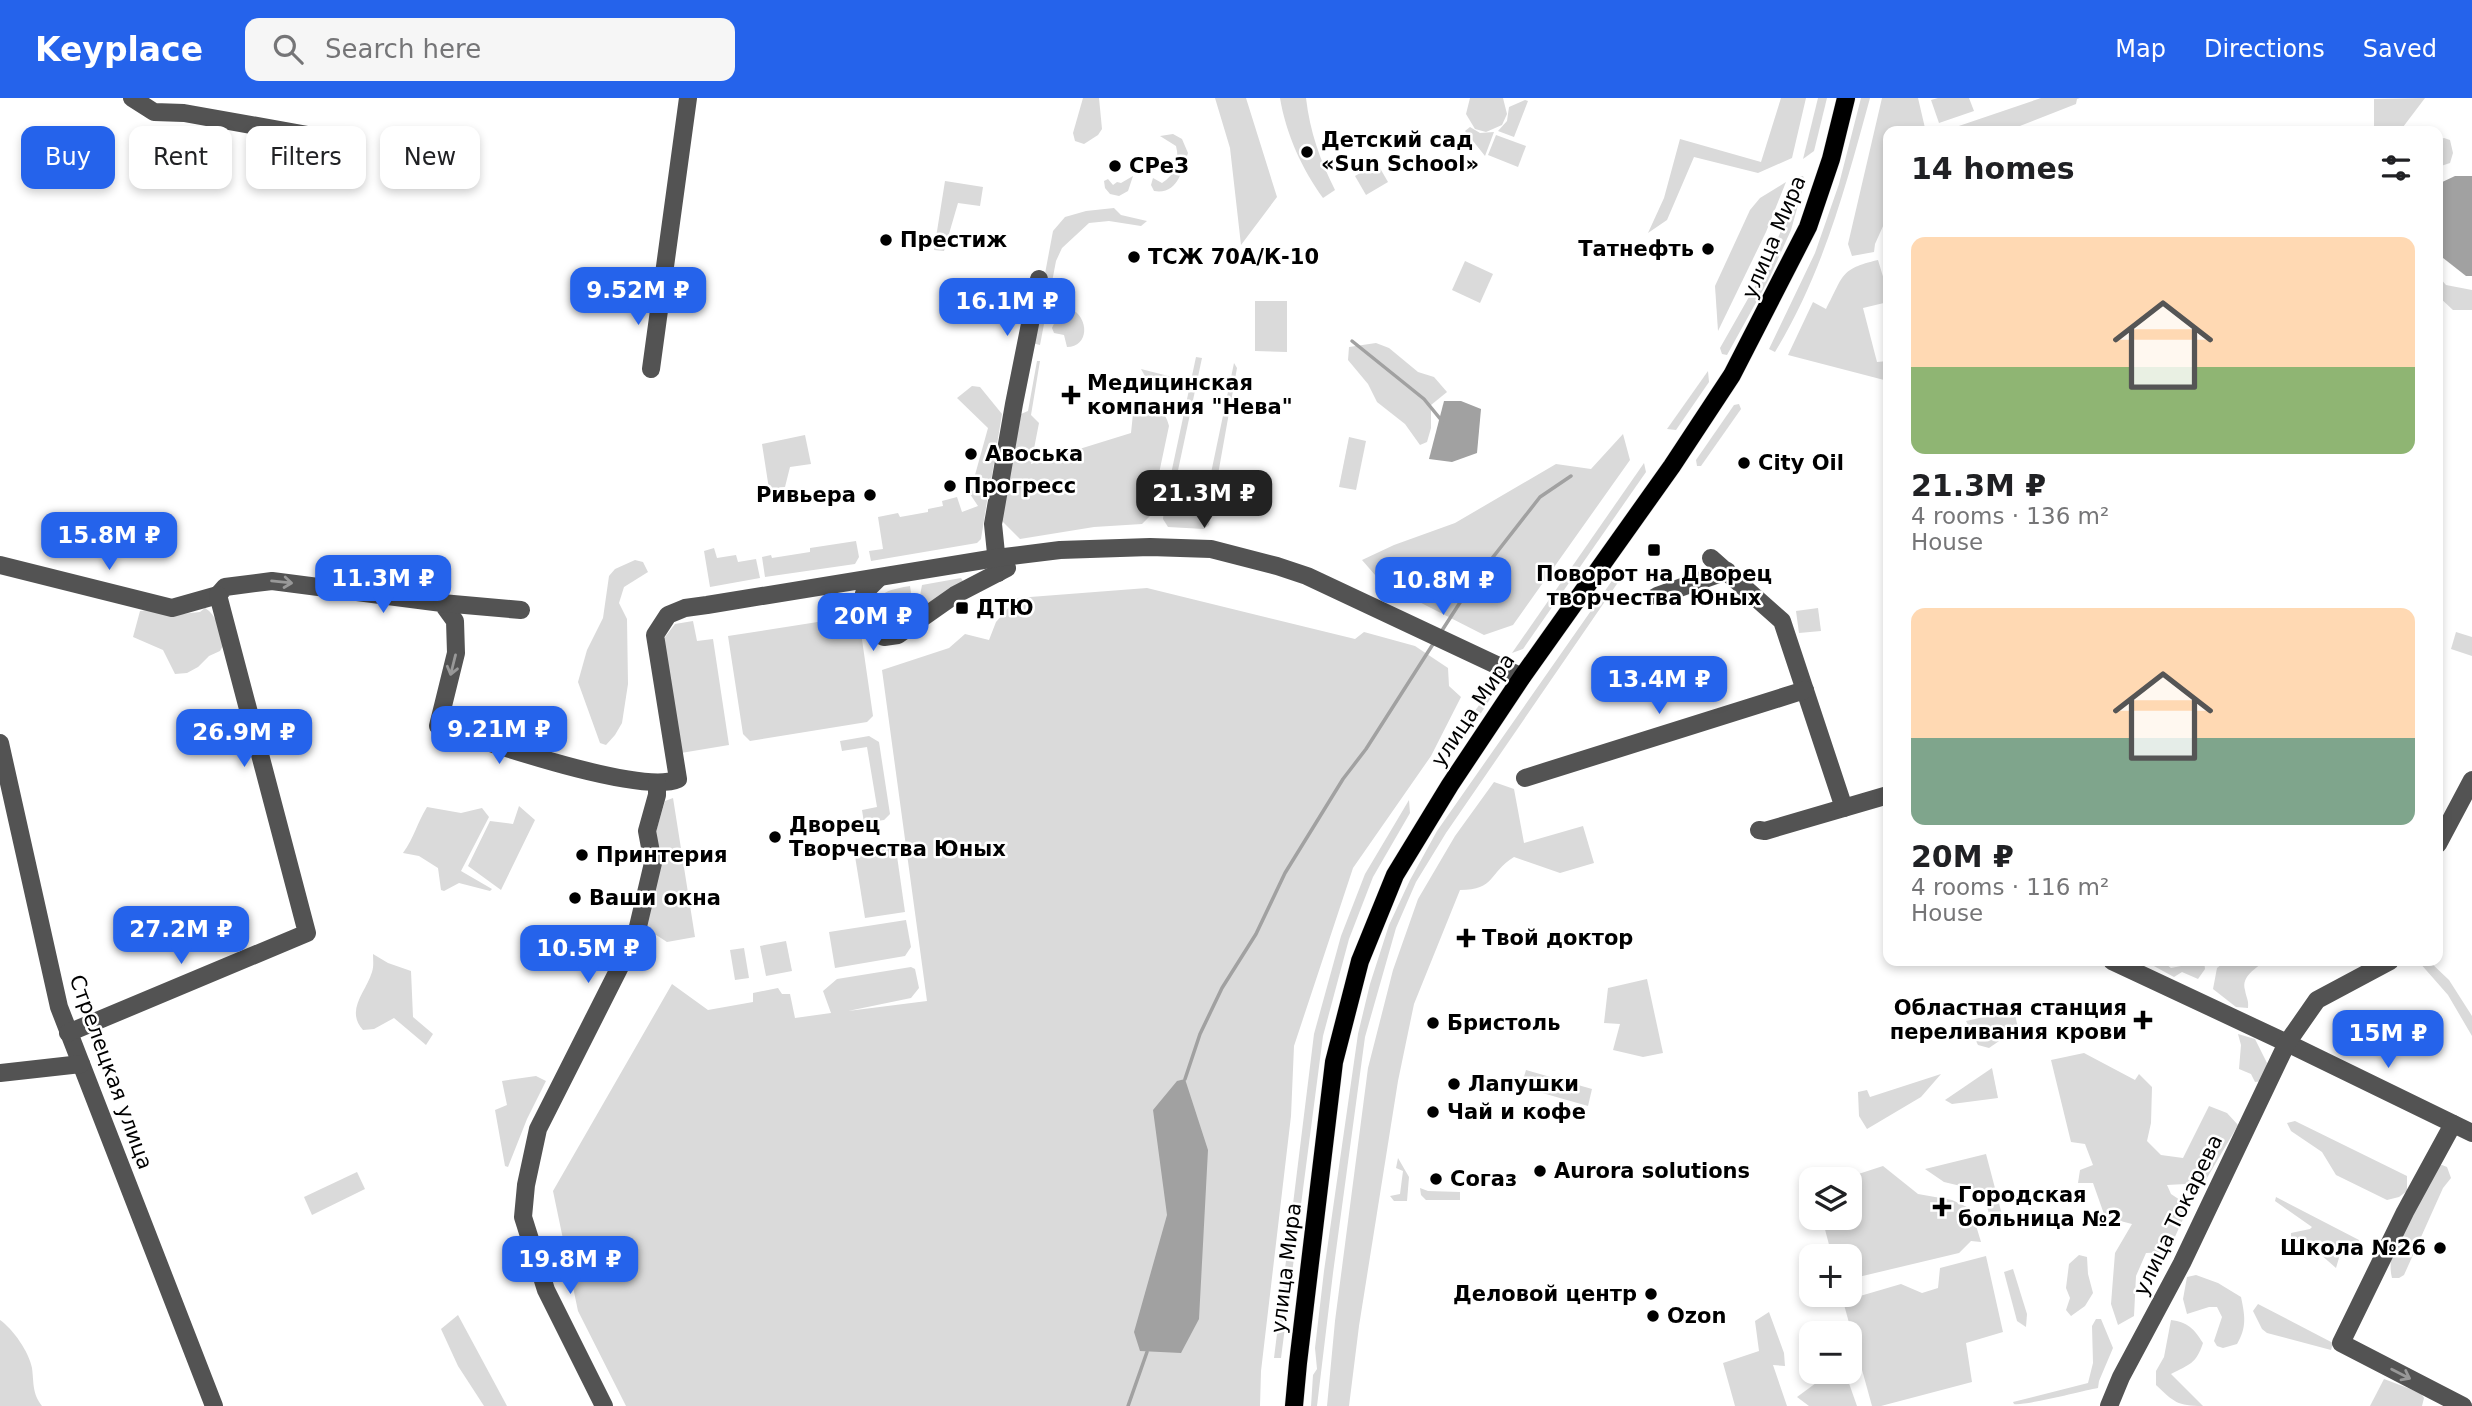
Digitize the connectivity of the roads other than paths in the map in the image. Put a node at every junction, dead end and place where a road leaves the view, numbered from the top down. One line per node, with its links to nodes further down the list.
1 (132, 98): 4 (street)
2 (688, 98): 6 (street)
3 (1846, 98): 16 (main road, улица Мира)
4 (257, 126)
5 (1039, 279): 9 (street)
6 (651, 369)
7 (1711, 558): 10 (street)
8 (0, 565): 12 (street)
9 (997, 565): 11 (street); 11 (street); 16 (street)
10 (1727, 571): 13 (street); 17 (street)
11 (878, 579): 21 (street)
12 (218, 595): 14 (street, one-way to 14); 28 (street)
13 (1657, 596)
14 (442, 603): 15 (street); 21 (street, one-way to 21)
15 (521, 610)
16 (1522, 677): 36 (main road, улица Мира)
17 (1805, 690): 19 (street); 23 (street)
18 (0, 743): 28 (street, Стрелецкая улица)
19 (1525, 778)
20 (2472, 780): 25 (street)
21 (657, 783): 35 (street)
22 (1883, 796): 23 (street)
23 (1844, 808): 24 (street)
24 (1759, 830)
25 (2443, 835)
26 (2123, 966): 29 (street)
27 (2381, 966): 29 (street, улица Токарева)
28 (68, 1034): 30 (street, Стрелецкая улица)
29 (2287, 1043): 32 (street); 37 (street, улица Токарева)
30 (80, 1064): 31 (street); 34 (street, Стрелецкая улица)
31 (0, 1073)
32 (2453, 1124): 33 (street); 38 (street, one-way to 38)
33 (2472, 1133)
34 (214, 1406)
35 (604, 1406)
36 (1294, 1406)
37 (2109, 1406)
38 (2463, 1406)

